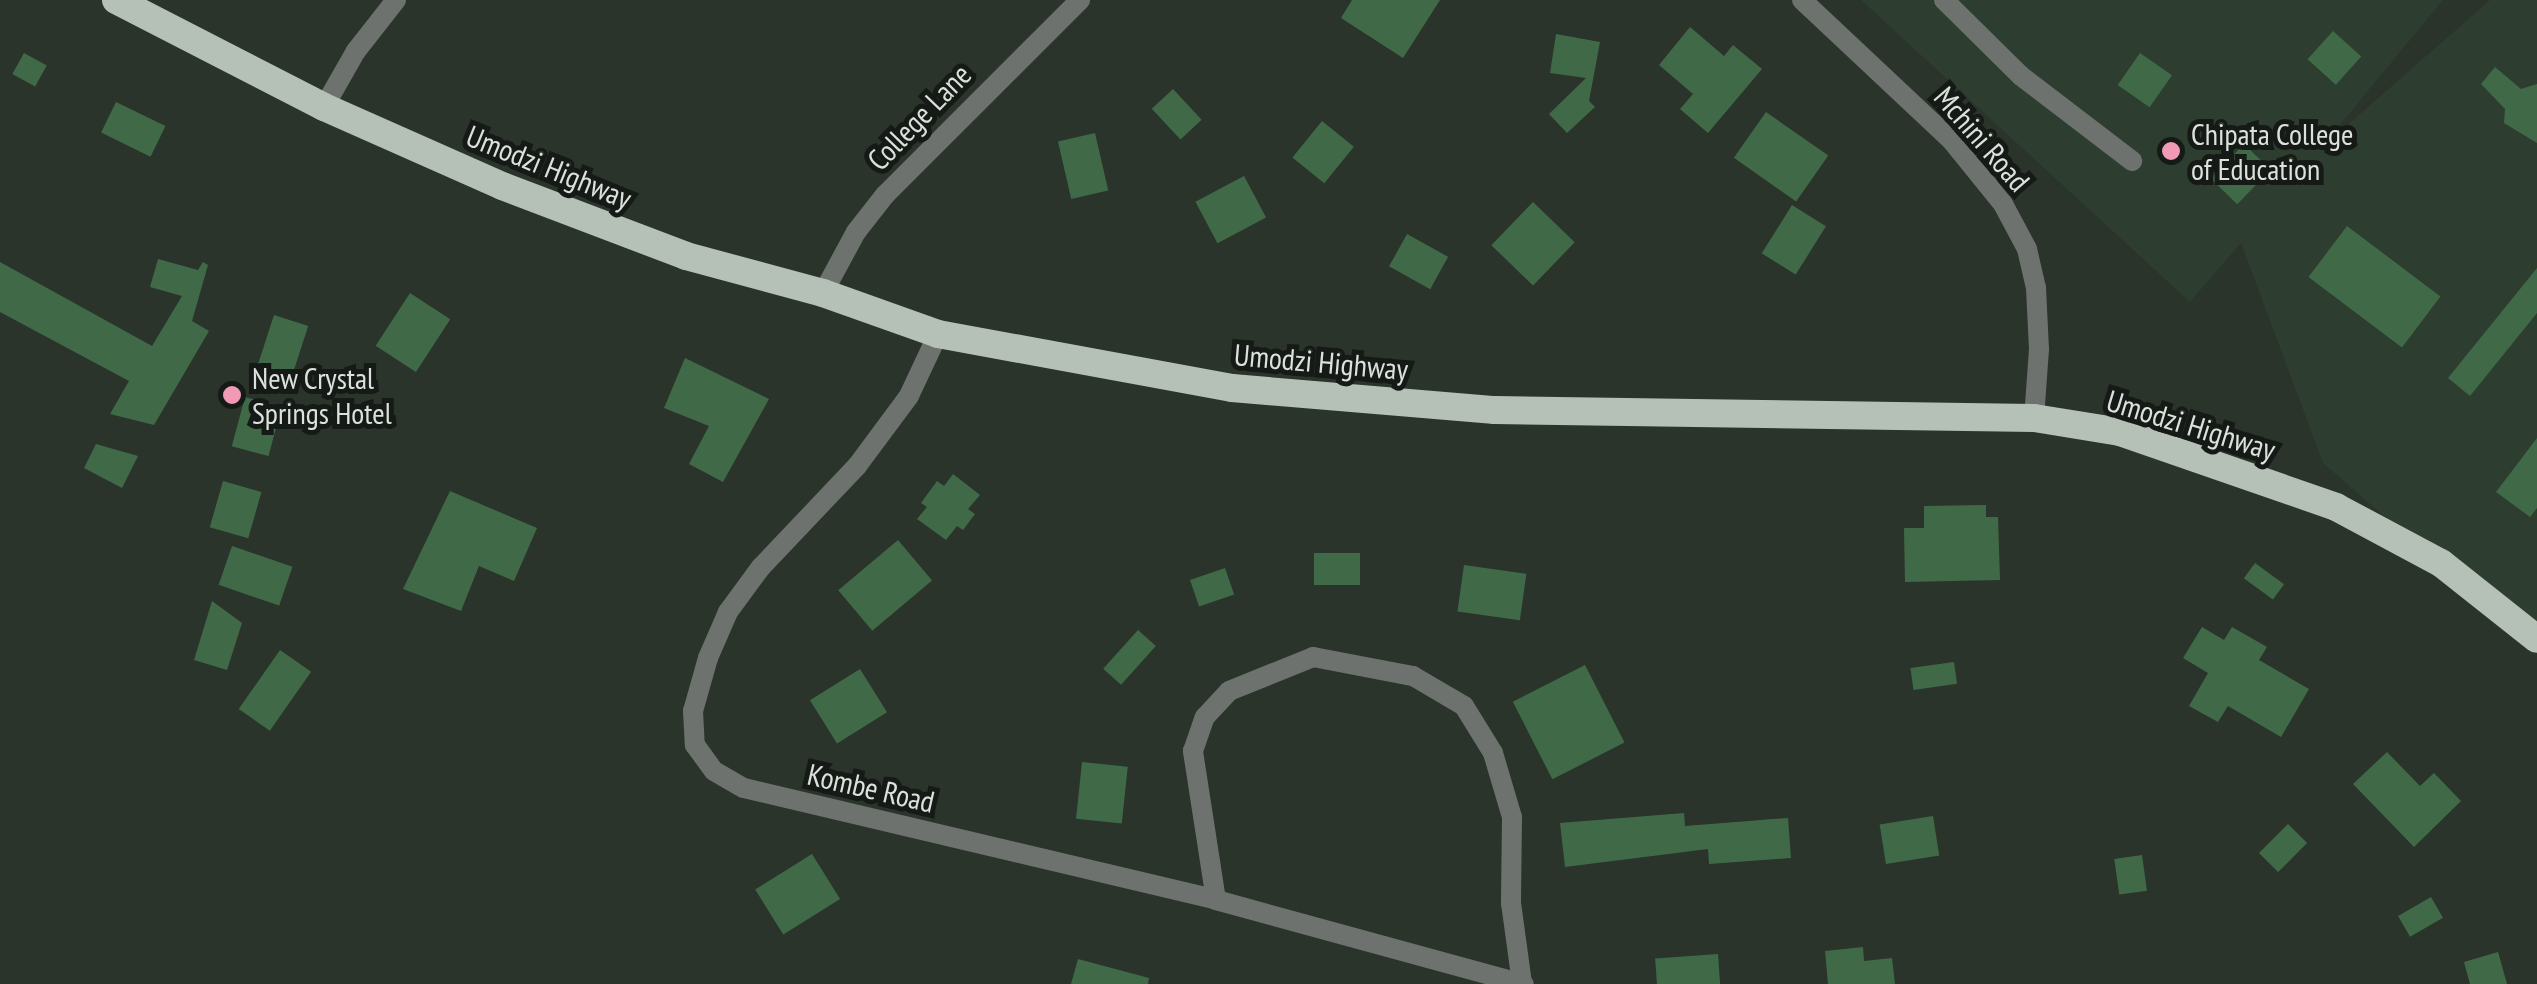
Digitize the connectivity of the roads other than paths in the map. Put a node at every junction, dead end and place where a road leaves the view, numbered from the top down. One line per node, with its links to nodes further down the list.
1 (116, 0): 6 (highway, Umodzi Highway)
2 (396, 0): 6 (street)
3 (1080, 0): 8 (street, College Lane)
4 (1802, 0): 10 (street, Mchini Road)
5 (1944, 0): 7 (street)
6 (324, 107): 8 (highway, Umodzi Highway)
7 (2132, 162)
8 (823, 293): 9 (highway, Umodzi Highway)
9 (938, 334): 10 (highway, Umodzi Highway); 12 (street, Kombe Road)
10 (2034, 418): 11 (highway, Umodzi Highway)
11 (2537, 640)
12 (1216, 900): 13 (street, Kombe Road); 13 (street)
13 (1523, 984)

